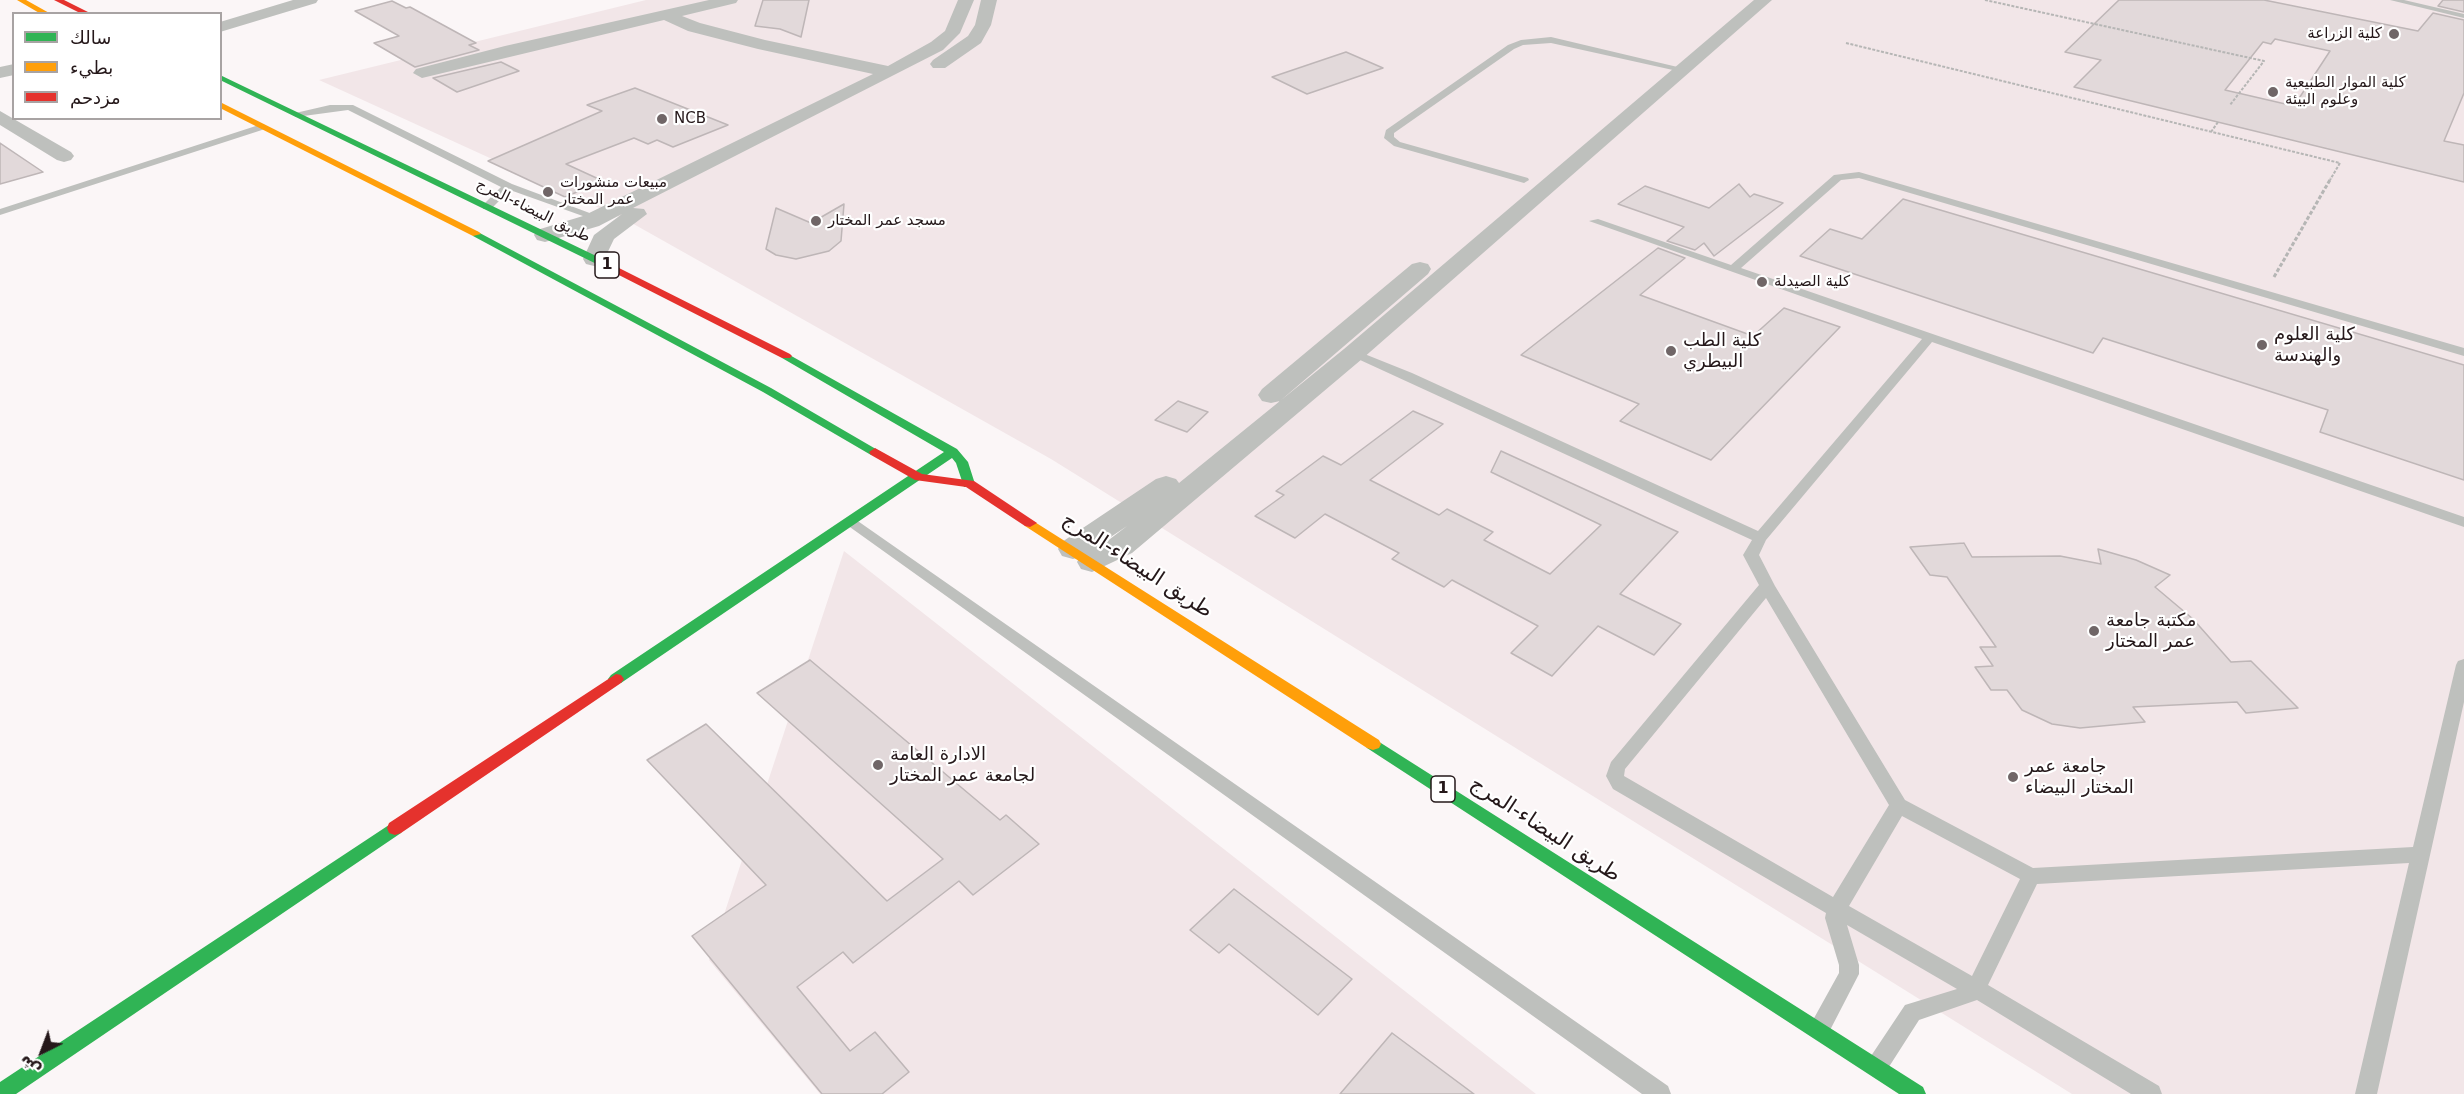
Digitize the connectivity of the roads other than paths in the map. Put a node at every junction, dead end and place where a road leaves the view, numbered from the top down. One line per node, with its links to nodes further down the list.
1 (21, 0): 10 (main road)
2 (58, 0): 11 (main road)
3 (310, 0): 14 (street)
4 (730, 0): 12 (street)
5 (966, 0): 16 (street)
6 (989, 0): 31 (street)
7 (1743, 0): 15 (street)
8 (1764, 0): 15 (street)
9 (2394, 0): 13 (lane)
10 (44, 12)
11 (85, 12)
12 (667, 15): 16 (street); 17 (street)
13 (2464, 16)
14 (222, 26)
15 (1673, 67): 24 (street); 24 (lane); 35 (street)
16 (890, 72): 28 (street)
17 (422, 73)
18 (222, 78): 20 (main road, طريق البيضاء-المرج / 1)
19 (222, 105): 22 (main road, طريق البيضاء-المرج / 1)
20 (296, 114): 25 (lane); 26 (main road, طريق البيضاء-المرج / 1)
21 (0, 117): 23 (street)
22 (262, 127): 27 (lane); 37 (main road, طريق البيضاء-المرج / 1)
23 (64, 156)
24 (1524, 180): 42 (street)
25 (508, 186): 26 (lane); 28 (lane)
26 (487, 207): 30 (main road, طريق البيضاء-المرج / 1)
27 (0, 212)
28 (598, 218): 30 (street)
29 (1594, 221): 32 (lane)
30 (545, 235): 31 (main road, طريق البيضاء-المرج / 1)
31 (594, 259): 36 (main road, طريق البيضاء-المرج / 1)
32 (1733, 269): 33 (lane); 34 (lane)
33 (1930, 337): 40 (lane); 41 (lane)
34 (2464, 352)
35 (1353, 354): 41 (lane); 43 (street)
36 (953, 452): 37 (main road); 38 (main road)
37 (919, 477): 38 (main road, طريق البيضاء-المرج / 1); 39 (main road)
38 (969, 484): 42 (main road, طريق البيضاء-المرج / 1)
39 (852, 522): 53 (main road); 54 (lane)
40 (2464, 522)
41 (1760, 538): 44 (lane)
42 (1073, 549): 43 (main road, طريق البيضاء-المرج / 1)
43 (1092, 562): 51 (main road, طريق البيضاء-المرج / 1)
44 (1767, 586): 46 (lane); 49 (lane)
45 (2464, 665): 47 (lane)
46 (1899, 805): 48 (lane); 49 (lane)
47 (2422, 854): 48 (lane); 57 (lane)
48 (2031, 876): 50 (lane)
49 (1837, 908): 50 (lane); 51 (lane)
50 (1976, 988): 52 (lane); 56 (lane)
51 (1818, 1031): 52 (main road, طريق البيضاء-المرج / 1)
52 (1876, 1069): 55 (main road, طريق البيضاء-المرج / 1)
53 (0, 1093)
54 (1660, 1094)
55 (1916, 1094)
56 (2151, 1094)
57 (2366, 1094)

